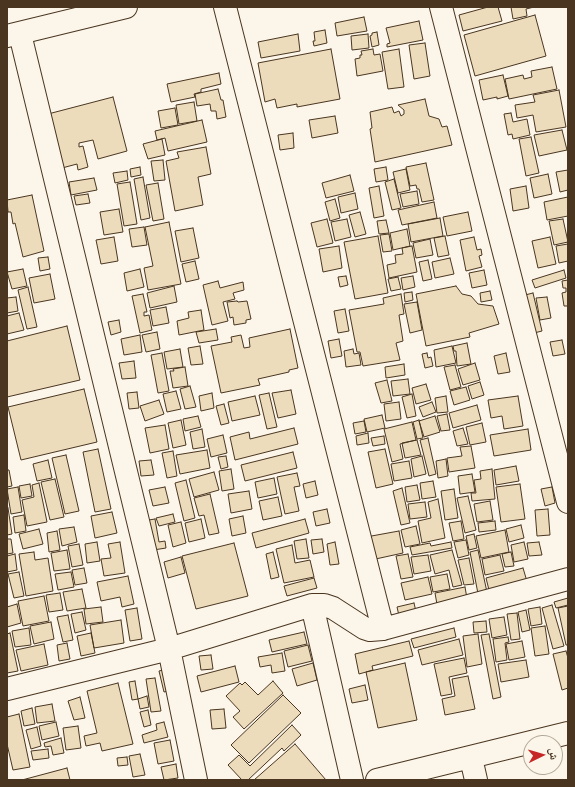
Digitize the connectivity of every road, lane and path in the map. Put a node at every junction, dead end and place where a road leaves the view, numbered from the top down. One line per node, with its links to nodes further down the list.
1 (126, 7): 4 (street)
2 (225, 7): 8 (street)
3 (441, 7): 5 (street)
4 (14, 35): 9 (street)
5 (568, 502)
6 (568, 579): 8 (street)
7 (312, 605): 8 (street); 9 (street); 14 (street)
8 (383, 629)
9 (169, 648): 10 (street); 13 (street)
10 (7, 689)
11 (568, 733): 12 (street)
12 (471, 758): 15 (street); 16 (street)
13 (196, 780)
14 (352, 780)
15 (377, 780)
16 (476, 780)

